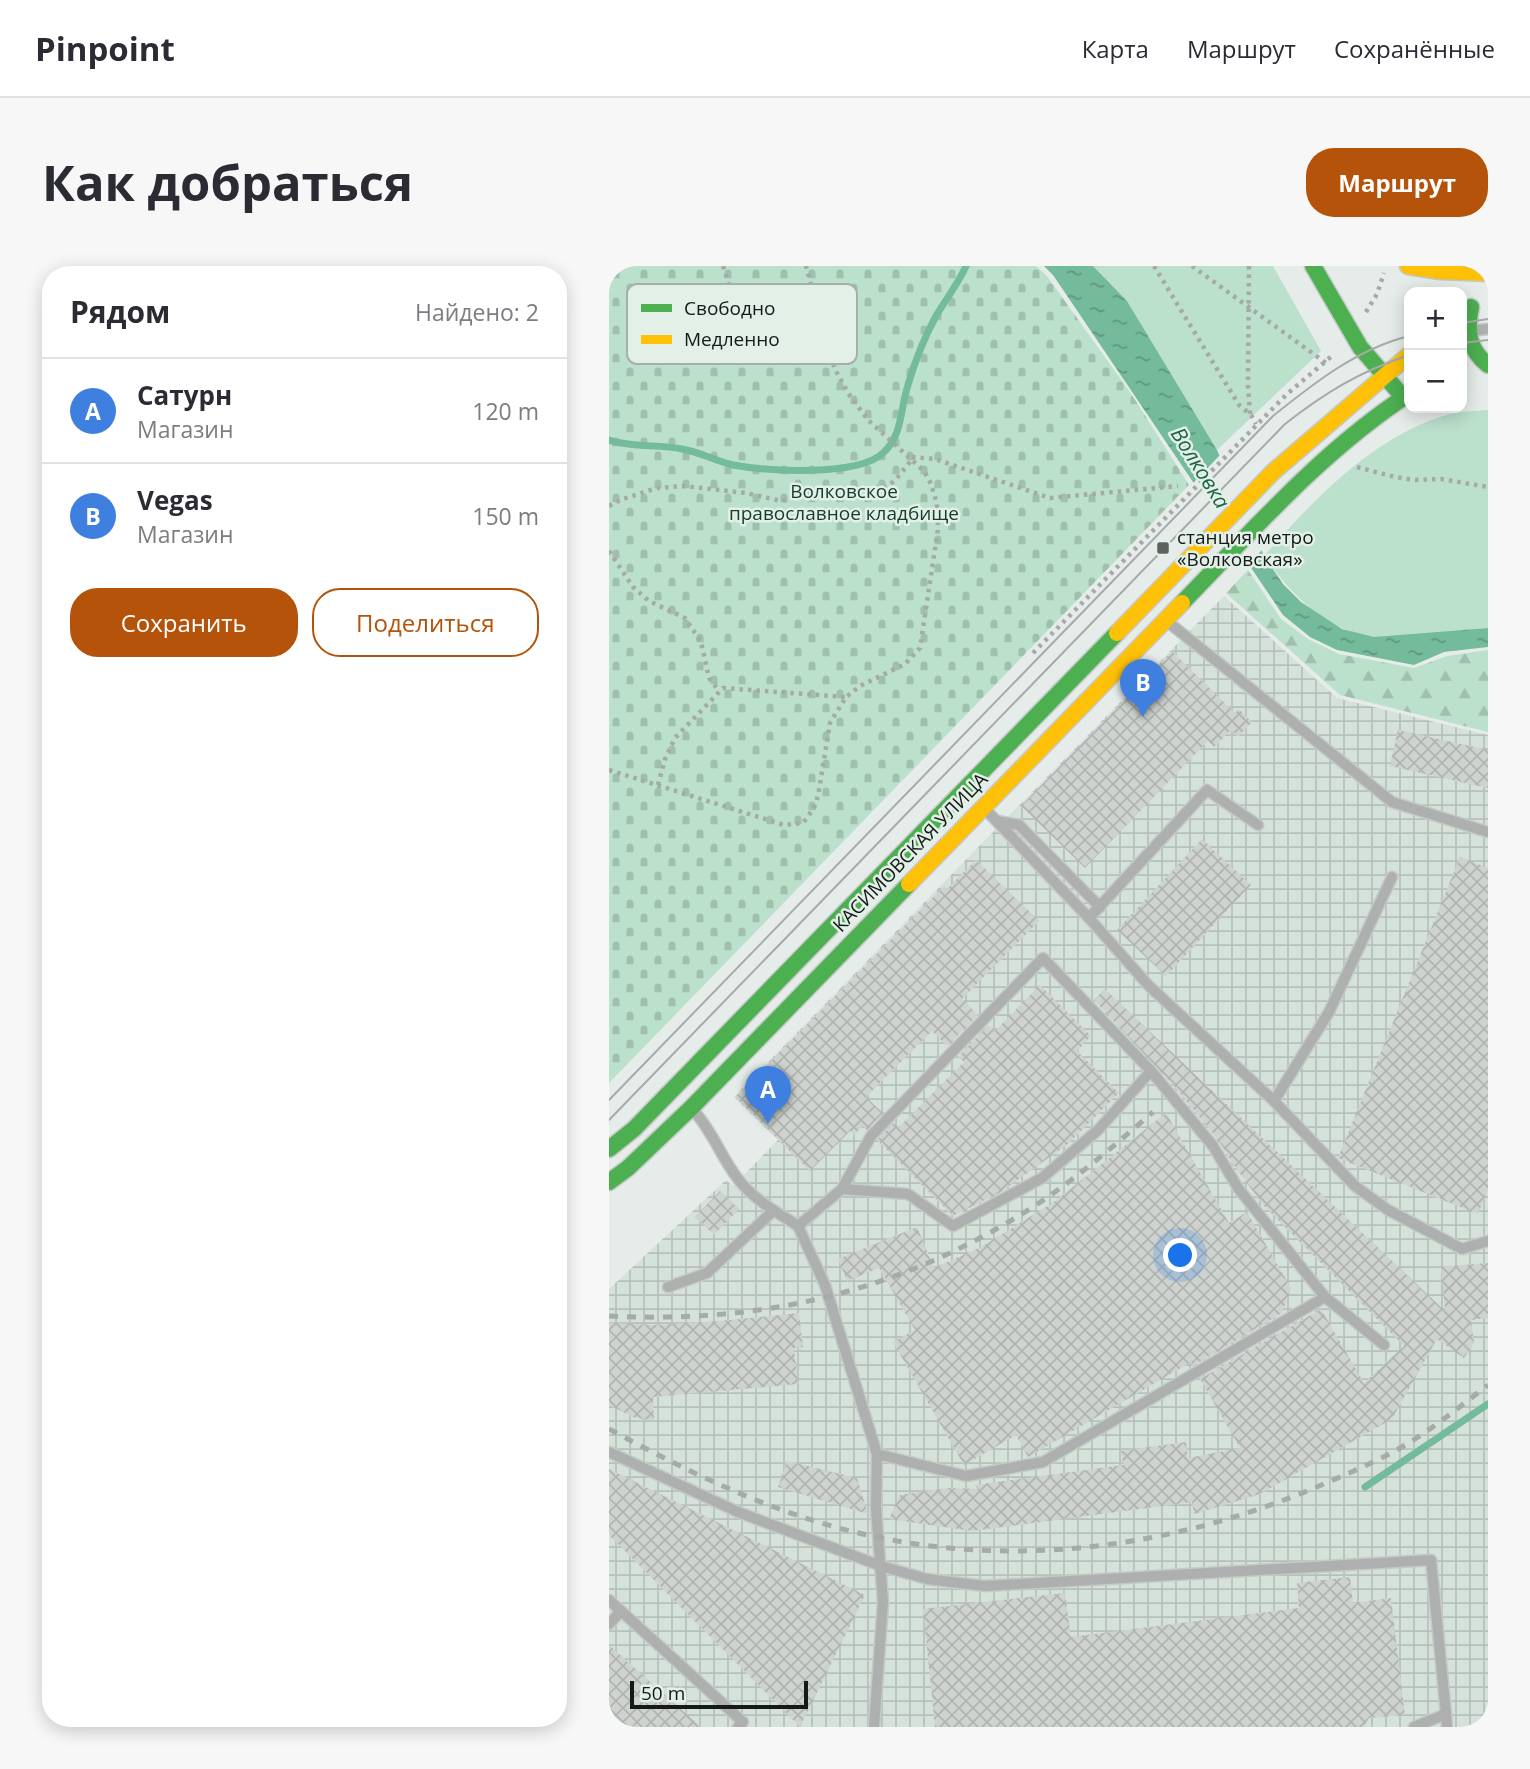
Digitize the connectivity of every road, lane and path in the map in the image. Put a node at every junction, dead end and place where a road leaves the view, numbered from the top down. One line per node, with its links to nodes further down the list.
1 (723, 266): 10 (path)
2 (806, 266): 11 (path)
3 (1154, 266): 25 (path)
4 (1192, 266): 12 (path)
5 (1249, 266): 12 (path)
6 (1313, 266): 22 (main road)
7 (1408, 266): 9 (main road)
8 (1385, 272): 14 (path)
9 (1488, 273)
10 (729, 284)
11 (811, 284)
12 (1248, 307): 19 (path); 25 (path)
13 (1473, 307): 16 (main road)
14 (1362, 319)
15 (1488, 329): 16 (lane)
16 (1467, 335): 21 (main road)
17 (1333, 355): 19 (path)
18 (1404, 359): 22 (main road)
19 (1326, 363): 26 (path)
20 (833, 364): 27 (path)
21 (1483, 369)
22 (1384, 377): 23 (main road); 39 (main road, КАСИМОВСКАЯ УЛИЦА)
23 (1404, 391)
24 (1404, 397): 33 (main road, КАСИМОВСКАЯ УЛИЦА)
25 (1251, 415): 26 (path)
26 (1256, 424): 34 (path)
27 (911, 458): 29 (path); 31 (path); 36 (path)
28 (1346, 464): 30 (path)
29 (1178, 486)
30 (1488, 487)
31 (609, 506)
32 (609, 551): 35 (path)
33 (1165, 619): 40 (main road, КАСИМОВСКАЯ УЛИЦА); 43 (lane)
34 (1033, 653)
35 (719, 691): 36 (path); 38 (path)
36 (846, 697): 38 (path)
37 (609, 770): 38 (path)
38 (658, 785)
39 (965, 789): 40 (lane); 48 (main road, КАСИМОВСКАЯ УЛИЦА)
40 (983, 806): 41 (lane); 50 (main road, КАСИМОВСКАЯ УЛИЦА)
41 (997, 821): 45 (lane); 46 (lane)
42 (1258, 825): 45 (lane)
43 (1488, 832)
44 (1392, 877): 49 (lane)
45 (1100, 907): 46 (lane)
46 (1089, 918): 49 (lane)
47 (1151, 1072): 53 (lane); 53 (lane); 58 (lane)
48 (673, 1090): 50 (lane); 51 (main road, КАСИМОВСКАЯ УЛИЦА)
49 (1274, 1101): 56 (lane)
50 (691, 1108): 52 (main road, КАСИМОВСКАЯ УЛИЦА); 54 (lane)
51 (609, 1149)
52 (609, 1182)
53 (842, 1189): 55 (lane)
54 (773, 1211): 55 (lane); 57 (lane)
55 (798, 1226): 61 (lane)
56 (1488, 1241)
57 (668, 1287)
58 (1325, 1297): 59 (lane); 61 (lane)
59 (1384, 1345)
60 (609, 1452): 62 (lane)
61 (877, 1454): 62 (lane)
62 (881, 1566): 66 (lane); 68 (lane)
63 (609, 1600): 64 (lane)
64 (621, 1611): 65 (lane); 67 (lane)
65 (609, 1623)
66 (1445, 1714): 69 (lane); 70 (lane)
67 (738, 1727)
68 (874, 1727)
69 (1414, 1727)
70 (1447, 1727)

